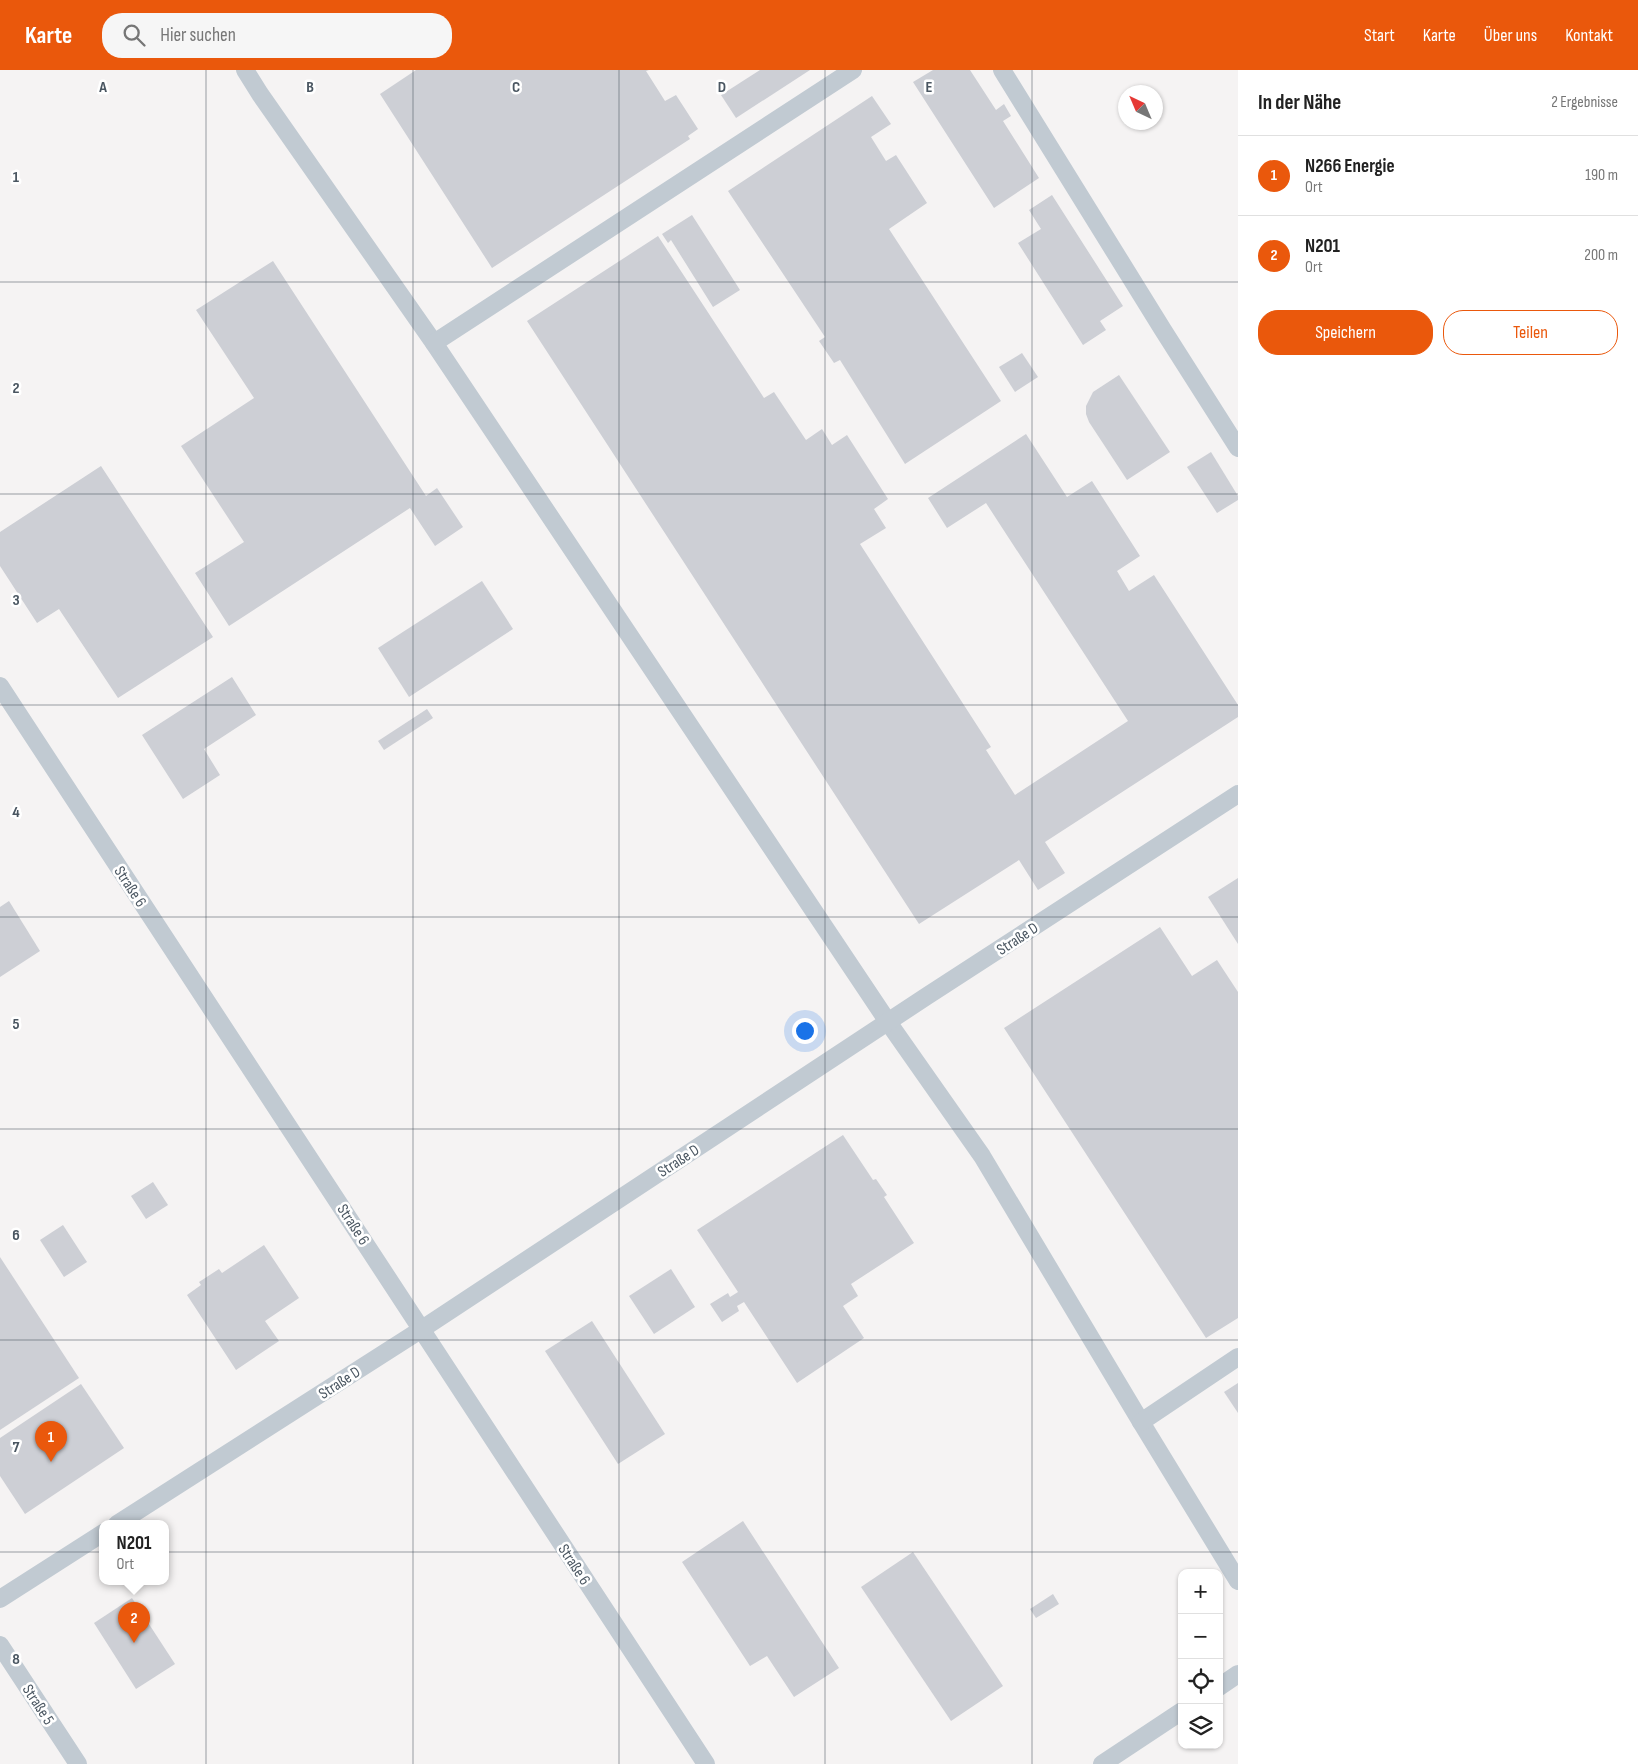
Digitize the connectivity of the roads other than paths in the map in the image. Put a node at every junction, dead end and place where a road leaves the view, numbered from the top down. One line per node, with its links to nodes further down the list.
1 (245, 70): 4 (lane)
2 (853, 70): 4 (lane)
3 (1002, 70): 5 (lane)
4 (434, 343): 8 (lane)
5 (1238, 448)
6 (0, 686): 9 (lane, Straße 6)
7 (1238, 794): 8 (lane, Straße D)
8 (888, 1022): 9 (lane, Straße D); 11 (lane)
9 (422, 1329): 12 (lane, Straße D); 21 (lane, Straße 6)
10 (1238, 1357): 11 (lane)
11 (1141, 1422): 14 (lane)
12 (123, 1520)
13 (99, 1536): 15 (lane)
14 (1238, 1581)
15 (0, 1599)
16 (0, 1645): 20 (lane, Straße 5)
17 (1238, 1674): 18 (lane)
18 (1223, 1683)
19 (1178, 1714): 22 (lane)
20 (78, 1764)
21 (706, 1764)
22 (1102, 1764)

